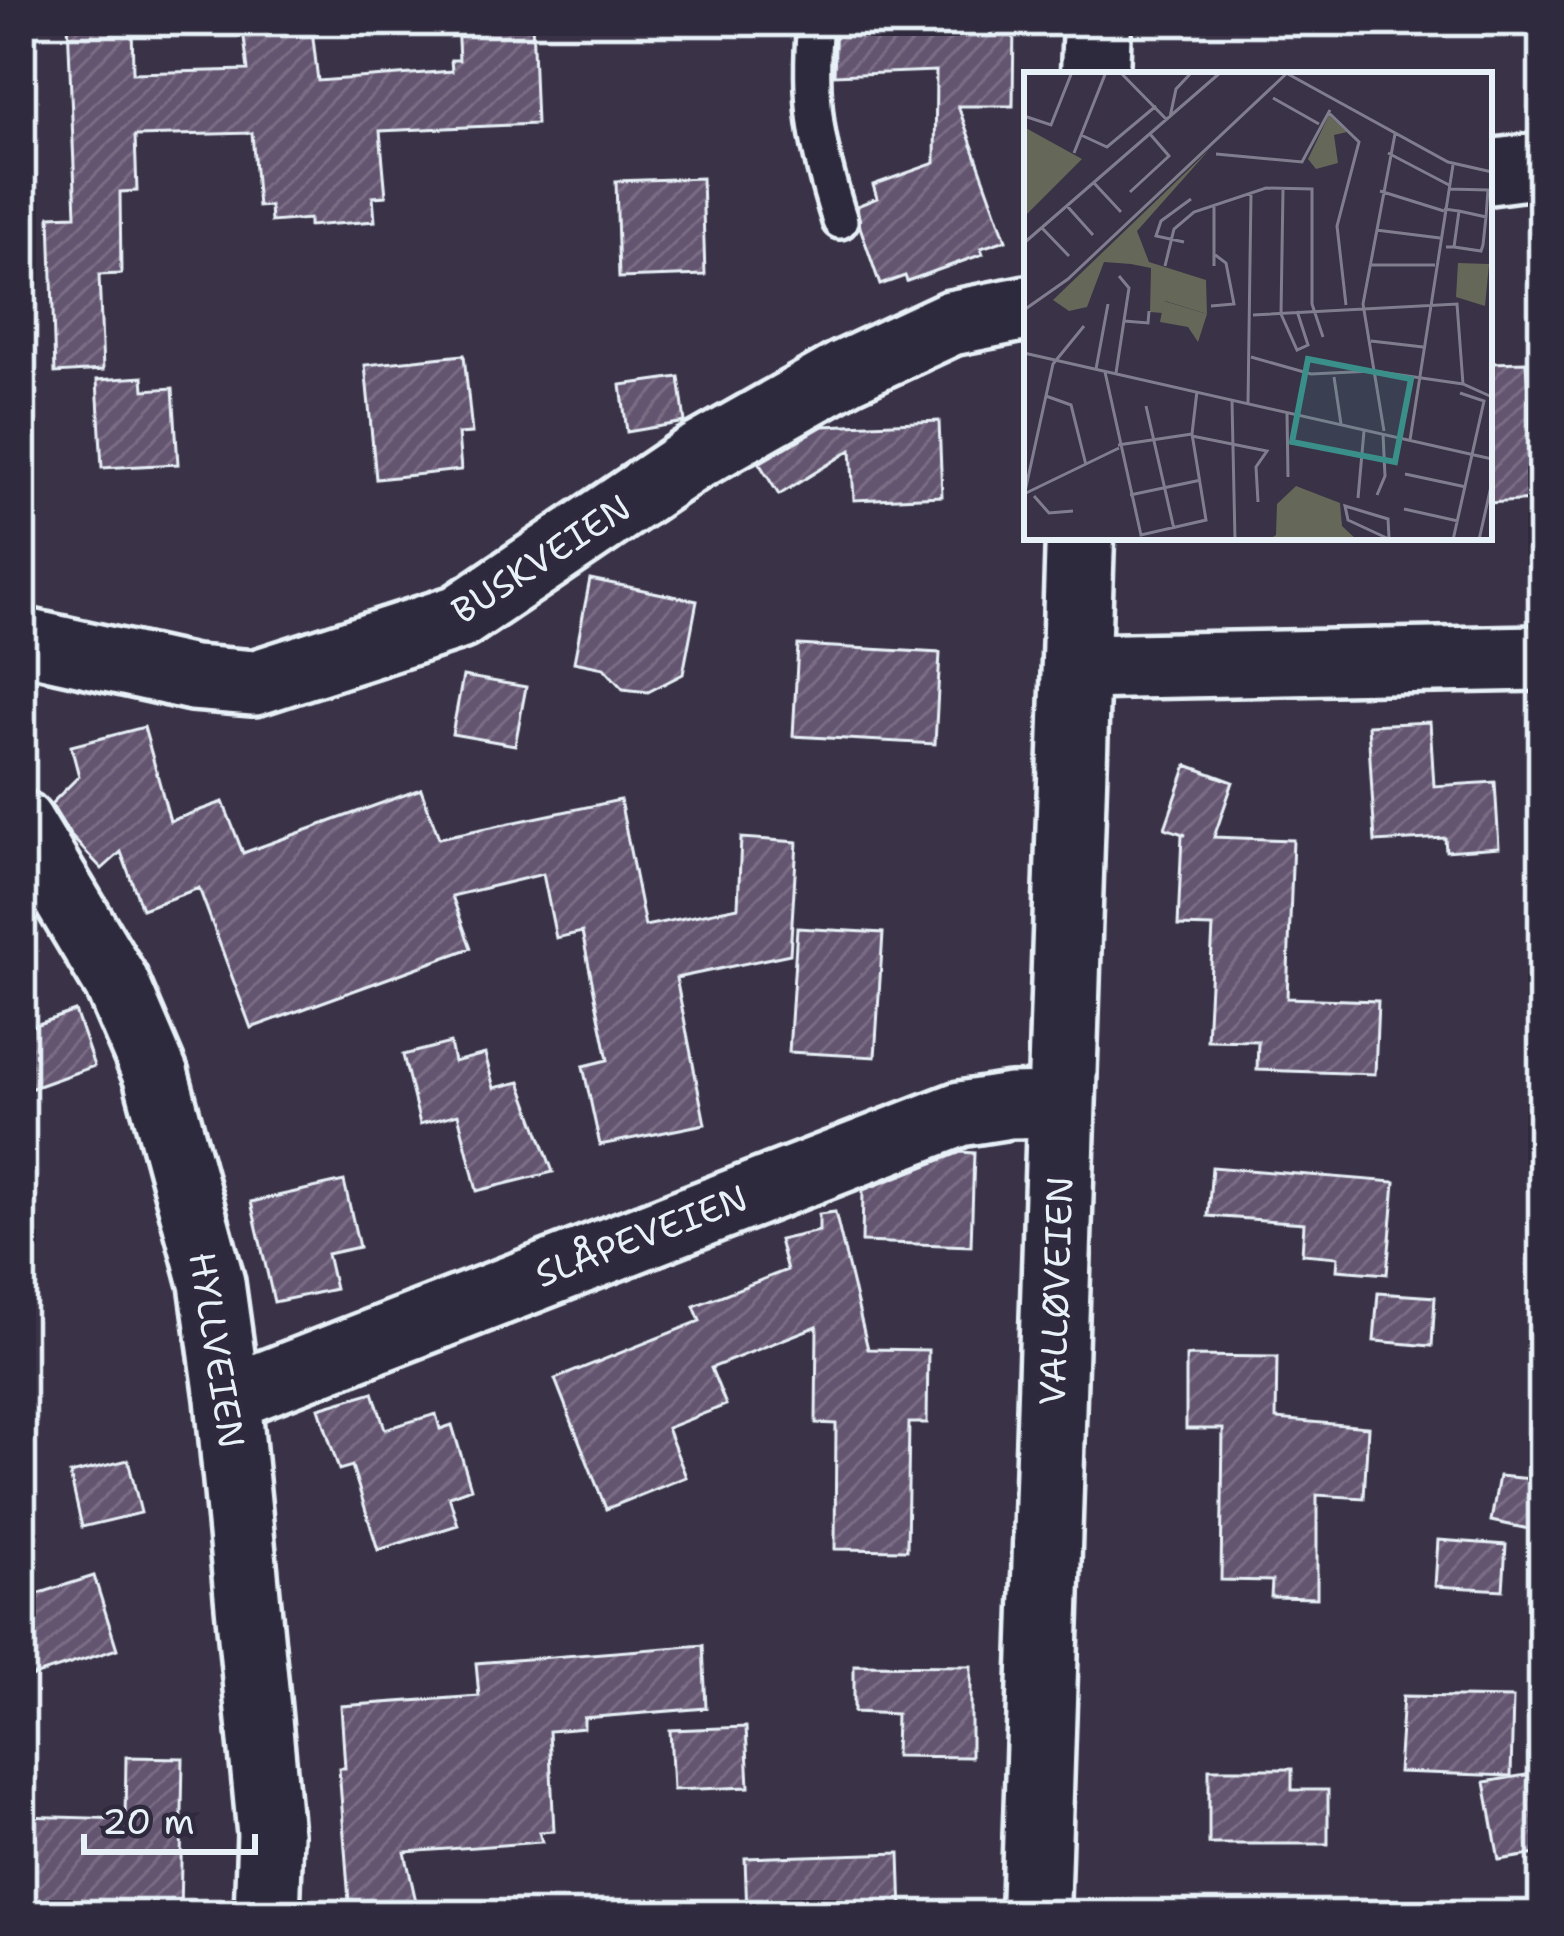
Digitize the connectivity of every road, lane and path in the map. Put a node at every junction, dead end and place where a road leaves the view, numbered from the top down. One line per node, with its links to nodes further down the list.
1 (815, 21): 6 (lane)
2 (1097, 21): 3 (main road)
3 (1095, 72)
4 (1543, 164): 5 (street)
5 (1492, 172)
6 (840, 221)
7 (1024, 309): 9 (street, BUSKVEIEN)
8 (1080, 540): 11 (main road, VALLØVEIEN)
9 (21, 640)
10 (1543, 658): 11 (street)
11 (1077, 667): 13 (main road, VALLØVEIEN)
12 (21, 823): 14 (street, HYLLVEIEN)
13 (1062, 1105): 14 (street, SLÅPEVEIEN); 16 (main road, VALLØVEIEN)
14 (228, 1398): 15 (street, HYLLVEIEN)
15 (267, 1915)
16 (1035, 1915)

